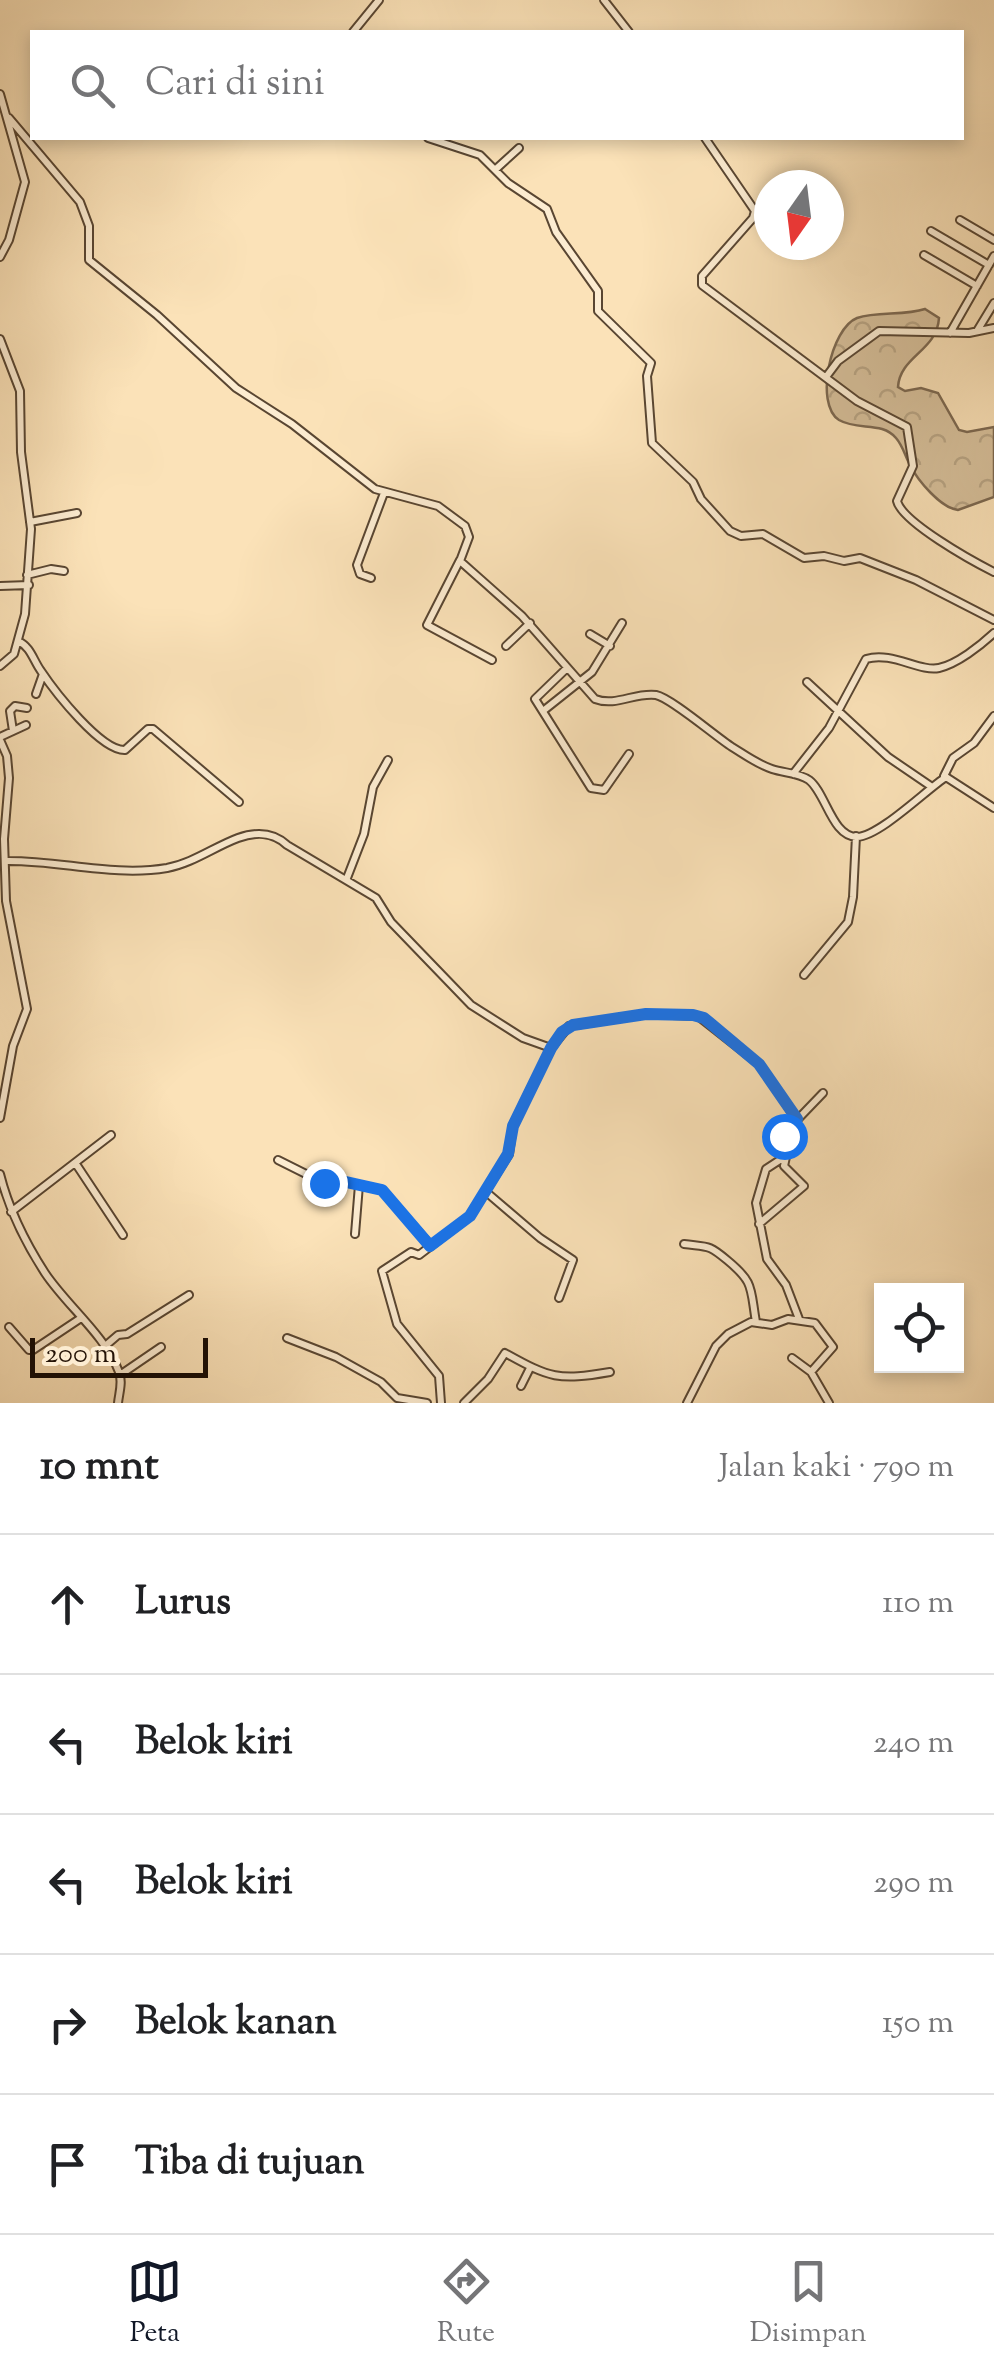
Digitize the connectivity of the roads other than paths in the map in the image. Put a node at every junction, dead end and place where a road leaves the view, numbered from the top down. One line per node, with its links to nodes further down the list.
1 (379, 0): 3 (street)
2 (604, 0): 4 (street)
3 (355, 30)
4 (628, 30)
5 (0, 94): 6 (street)
6 (8, 118): 15 (street); 25 (street)
7 (434, 140): 10 (street)
8 (707, 140): 24 (street)
9 (520, 148): 10 (street)
10 (496, 168): 35 (street)
11 (960, 220): 13 (street)
12 (931, 231): 17 (street)
13 (994, 240)
14 (924, 255): 18 (street)
15 (0, 256)
16 (994, 256): 17 (street)
17 (989, 265): 18 (street)
18 (977, 286): 22 (street)
19 (994, 303): 21 (street)
20 (994, 328): 21 (street)
21 (977, 332): 22 (street)
22 (950, 333): 24 (street)
23 (0, 339): 27 (street)
24 (826, 376): 30 (street)
25 (384, 494): 28 (street); 32 (street)
26 (77, 513): 27 (street)
27 (30, 522): 31 (street)
28 (460, 560): 36 (street); 43 (street)
29 (64, 571): 31 (street)
30 (994, 572)
31 (27, 575): 33 (street)
32 (371, 578)
33 (28, 585): 34 (street); 40 (street)
34 (0, 586)
35 (994, 620)
36 (530, 623): 41 (street); 45 (street)
37 (622, 624): 42 (street)
38 (590, 634): 42 (street)
39 (994, 634): 52 (street)
40 (18, 641): 44 (street); 46 (street)
41 (506, 646)
42 (610, 646): 47 (street)
43 (492, 660)
44 (0, 666)
45 (567, 668): 47 (street); 51 (street)
46 (43, 674): 49 (street); 62 (street)
47 (578, 682): 51 (street); 59 (street)
48 (806, 682): 52 (street)
49 (36, 694)
50 (27, 708): 55 (street)
51 (543, 711): 57 (street)
52 (839, 712): 59 (street); 61 (street)
53 (994, 716): 60 (street)
54 (26, 726): 55 (street)
55 (13, 731): 56 (street)
56 (0, 738): 65 (street)
57 (629, 754)
58 (388, 760): 67 (street)
59 (792, 774): 64 (street)
60 (944, 777): 61 (street); 63 (street)
61 (932, 788): 64 (street)
62 (239, 802)
63 (994, 808)
64 (856, 836): 69 (street)
65 (2, 840): 66 (street)
66 (6, 861): 67 (street); 68 (street)
67 (347, 878): 70 (street)
68 (3, 902): 72 (street)
69 (804, 975)
70 (551, 1048): 73 (street); 80 (street)
71 (823, 1093): 73 (street)
72 (0, 1118)
73 (798, 1120): 75 (street)
74 (112, 1135): 77 (street)
75 (788, 1155): 83 (street); 83 (street)
76 (278, 1160): 79 (street)
77 (76, 1164): 82 (street); 85 (street)
78 (0, 1174): 81 (street)
79 (359, 1185): 84 (street); 87 (street)
80 (486, 1191): 87 (street); 89 (street)
81 (4, 1201): 82 (street)
82 (12, 1212): 90 (street)
83 (759, 1224): 91 (street)
84 (355, 1234)
85 (123, 1235)
86 (684, 1244): 92 (street)
87 (430, 1246): 105 (street)
88 (189, 1295): 95 (street)
89 (559, 1298)
90 (81, 1318): 93 (street); 95 (street)
91 (799, 1319): 92 (street); 100 (street)
92 (756, 1322): 107 (street)
93 (9, 1327)
94 (287, 1338): 104 (street)
95 (104, 1347): 101 (street)
96 (160, 1347): 101 (street)
97 (792, 1358): 100 (street)
98 (530, 1368): 99 (street); 102 (street); 106 (street)
99 (610, 1372)
100 (812, 1372): 108 (street)
101 (120, 1375): 103 (street)
102 (521, 1386)
103 (118, 1403)
104 (427, 1403)
105 (441, 1403)
106 (464, 1403)
107 (686, 1403)
108 (829, 1403)

